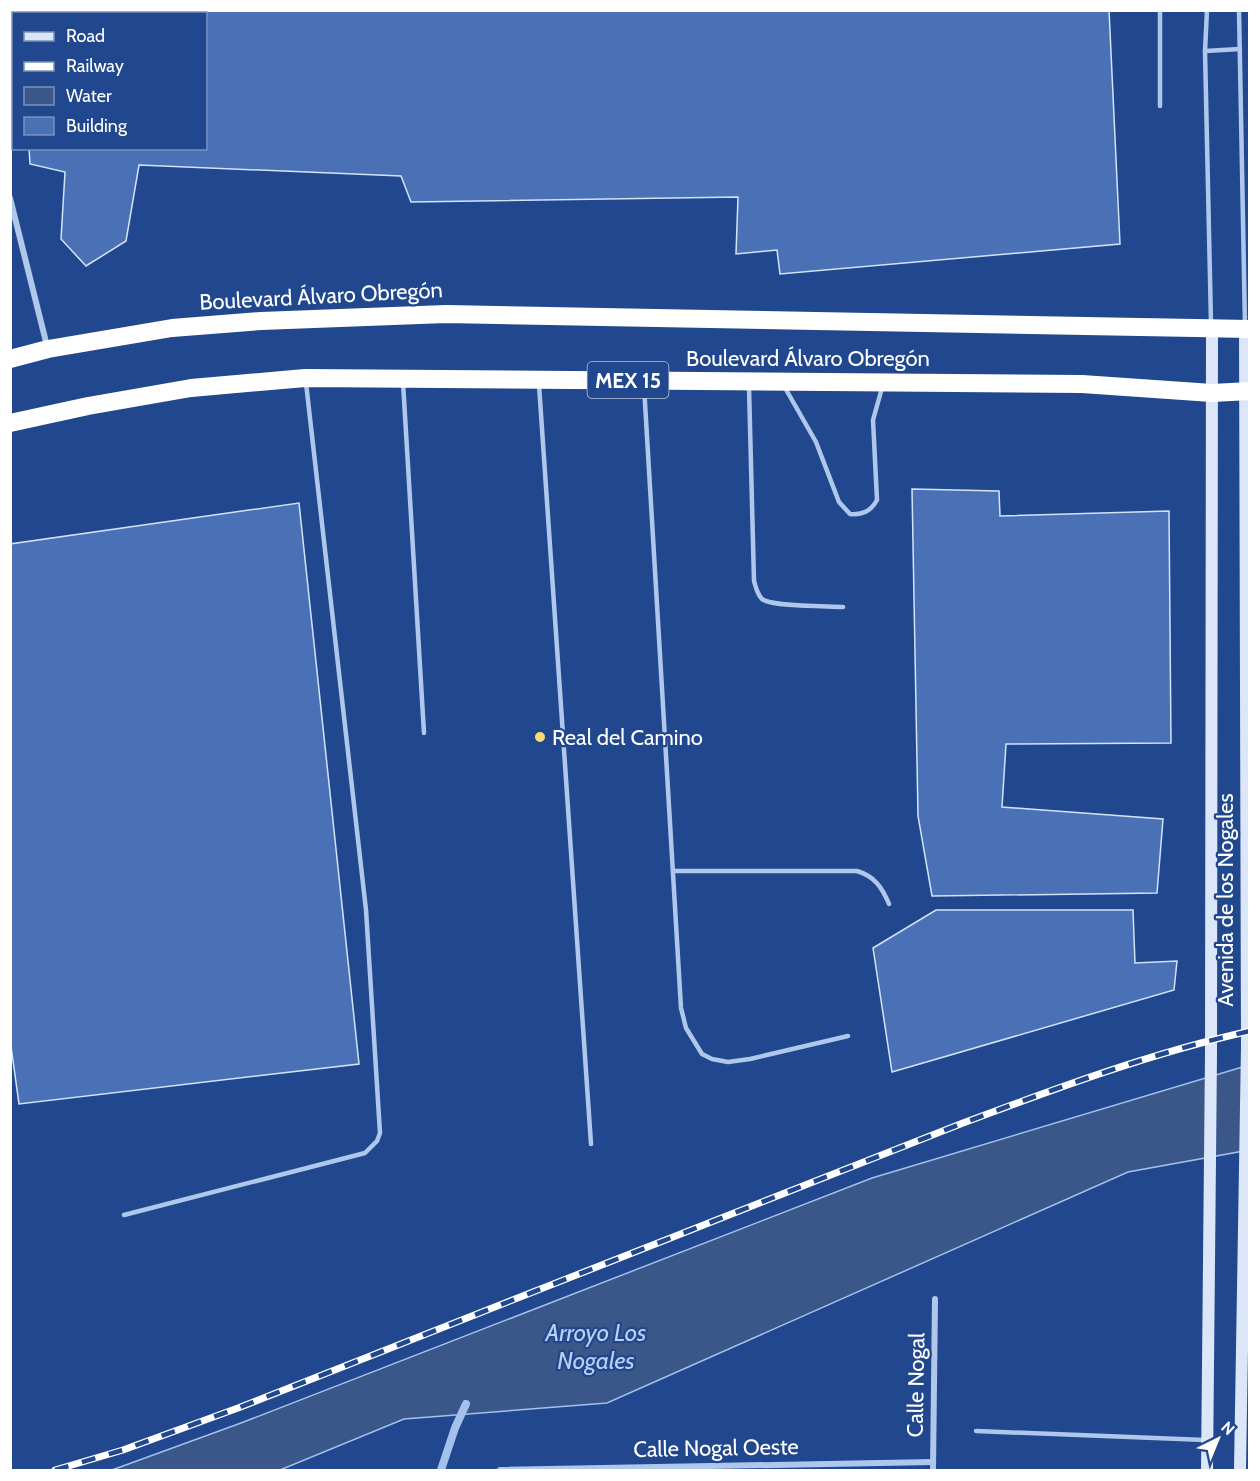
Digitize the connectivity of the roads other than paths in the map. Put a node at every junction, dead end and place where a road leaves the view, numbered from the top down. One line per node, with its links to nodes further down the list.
1 (1160, 10): 6 (lane)
2 (1207, 10): 5 (lane)
3 (1239, 10): 4 (lane)
4 (1240, 49): 5 (lane); 9 (lane)
5 (1205, 51): 8 (lane)
6 (1160, 106)
7 (10, 198): 10 (street)
8 (1212, 329): 9 (highway, Boulevard Álvaro Obregón); 10 (highway, Boulevard Álvaro Obregón); 20 (main road, Avenida de los Nogales)
9 (1247, 329): 19 (main road, Avenida de los Nogales)
10 (48, 349): 11 (highway, Boulevard Álvaro Obregón)
11 (10, 360)
12 (305, 378): 13 (highway, Boulevard Álvaro Obregón / MEX 15); 21 (highway, Boulevard Álvaro Obregón / MEX 15); 29 (lane)
13 (403, 379): 14 (highway, Boulevard Álvaro Obregón / MEX 15); 23 (lane)
14 (538, 380): 15 (highway, Boulevard Álvaro Obregón / MEX 15); 28 (lane)
15 (644, 380): 16 (highway, Boulevard Álvaro Obregón / MEX 15); 24 (lane)
16 (749, 381): 17 (highway, Boulevard Álvaro Obregón / MEX 15); 22 (lane)
17 (781, 381): 18 (highway, Boulevard Álvaro Obregón / MEX 15); 18 (lane)
18 (884, 382): 20 (highway, Boulevard Álvaro Obregón / MEX 15)
19 (1247, 391): 20 (highway, Boulevard Álvaro Obregón / MEX 15); 26 (main road, Avenida de los Nogales)
20 (1212, 393): 33 (main road, Avenida de los Nogales)
21 (10, 423)
22 (843, 607)
23 (424, 733)
24 (673, 871): 25 (lane); 27 (lane)
25 (889, 904)
26 (1248, 906): 31 (main road, Avenida de los Nogales)
27 (848, 1036)
28 (591, 1144)
29 (124, 1215)
30 (935, 1299): 34 (street, Calle Nogal)
31 (1246, 1348): 38 (main road, Avenida de los Nogales)
32 (976, 1431): 33 (lane)
33 (1208, 1440): 37 (main road, Avenida de los Nogales)
34 (933, 1462): 35 (street, Calle Nogal Oeste); 36 (street, Calle Nogal)
35 (500, 1470)
36 (933, 1470)
37 (1207, 1470)
38 (1240, 1470)

